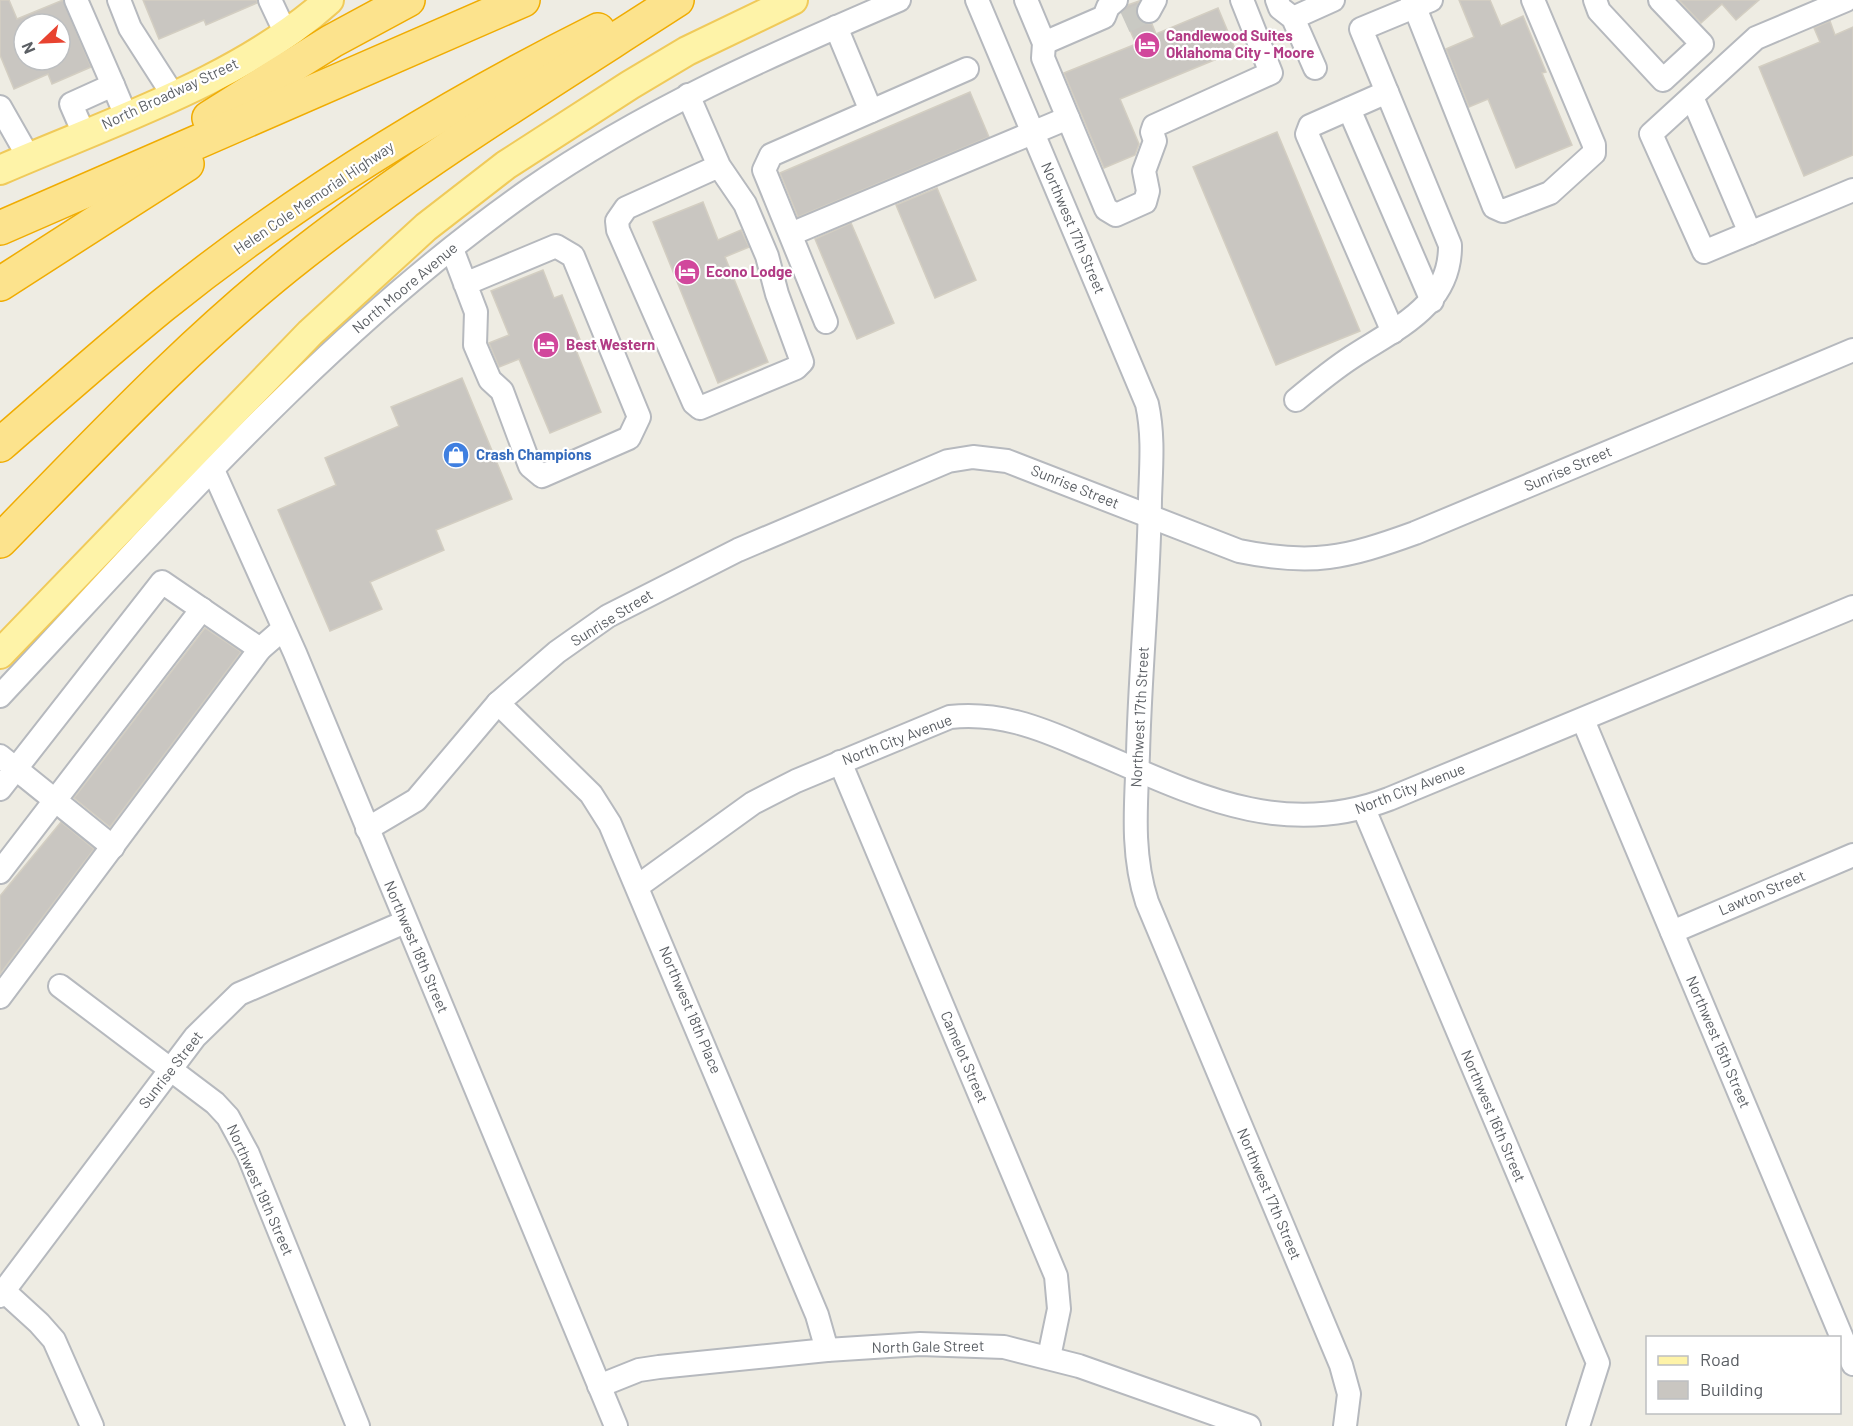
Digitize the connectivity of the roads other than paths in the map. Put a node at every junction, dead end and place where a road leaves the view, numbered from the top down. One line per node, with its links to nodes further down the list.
1 (76, 0): 29 (street)
2 (119, 0): 31 (street)
3 (270, 0): 24 (street)
4 (329, 0): 24 (main road, North Broadway Street)
5 (408, 0): 45 (highway)
6 (523, 0): 35 (highway)
7 (660, 0): 58 (highway, Helen Cole Memorial Highway)
8 (677, 0): 61 (highway)
9 (793, 0): 66 (main road)
10 (898, 0): 23 (street, North Moore Avenue)
11 (977, 0): 40 (street, Northwest 17th Street)
12 (1026, 0): 25 (street)
13 (1242, 0): 39 (street)
14 (1276, 0): 22 (street)
15 (1333, 0): 22 (street)
16 (1533, 0): 20 (street)
17 (1595, 0): 28 (street)
18 (1660, 0): 28 (street)
19 (1846, 0): 33 (street)
20 (1419, 2): 30 (street)
21 (1115, 13): 25 (street)
22 (1293, 18): 26 (street)
23 (836, 27): 32 (street, North Moore Avenue); 37 (street)
24 (286, 34): 31 (main road, North Broadway Street)
25 (1044, 43): 39 (street)
26 (1315, 68)
27 (967, 69): 37 (street)
28 (1663, 80): 33 (street)
29 (113, 85): 38 (street); 41 (street)
30 (1387, 92): 36 (street); 53 (street)
31 (173, 95): 38 (main road, North Broadway Street)
32 (688, 95): 43 (street); 50 (street, North Moore Avenue)
33 (1687, 101): 48 (street); 48 (street)
34 (0, 107): 42 (street)
35 (271, 109): 45 (highway); 51 (highway)
36 (1349, 109): 53 (street); 55 (street)
37 (871, 111): 49 (street)
38 (126, 116): 41 (main road, North Broadway Street)
39 (1068, 118): 40 (street)
40 (1033, 132): 49 (street); 60 (street, Northwest 17th Street)
41 (84, 134): 42 (main road, North Broadway Street)
42 (29, 158): 44 (main road, North Broadway Street)
43 (719, 166): 43 (street)
44 (0, 170)
45 (108, 181): 47 (highway)
46 (1853, 190): 48 (street)
47 (0, 228)
48 (1750, 233)
49 (790, 234): 54 (street)
50 (452, 249): 52 (street); 59 (street, North Moore Avenue)
51 (0, 284)
52 (465, 284): 52 (street)
53 (1432, 301): 55 (street)
54 (826, 322)
55 (1393, 332): 57 (street)
56 (1853, 350): 60 (street, Sunrise Street)
57 (1296, 399)
58 (0, 445)
59 (213, 470): 64 (street, Northwest 18th Street); 67 (street, North Moore Avenue)
60 (1150, 517): 68 (street, Sunrise Street); 72 (street, Northwest 17th Street)
61 (0, 541)
62 (1853, 607): 69 (street, North City Avenue)
63 (202, 609): 65 (street); 70 (street); 74 (street)
64 (284, 629): 65 (street); 76 (street, Northwest 18th Street)
65 (260, 649): 77 (street)
66 (0, 654)
67 (0, 696)
68 (498, 704): 76 (street, Sunrise Street); 80 (street, Northwest 18th Place)
69 (1584, 720): 75 (street, North City Avenue); 82 (street, Northwest 15th Street)
70 (8, 762): 73 (street); 74 (street)
71 (840, 762): 72 (street, North City Avenue); 80 (street, North City Avenue); 88 (street, Camelot Street)
72 (1137, 769): 75 (street, North City Avenue); 95 (street, Northwest 17th Street)
73 (0, 789)
74 (55, 800): 77 (street); 79 (street)
75 (1364, 809): 96 (street, Northwest 16th Street)
76 (367, 829): 81 (street, Northwest 18th Street)
77 (113, 847): 84 (street)
78 (1853, 855): 82 (street, Lawton Street)
79 (0, 872)
80 (638, 886): 87 (street, Northwest 18th Place)
81 (405, 922): 85 (street, Sunrise Street); 90 (street, Northwest 18th Street)
82 (1672, 932): 89 (street, Northwest 15th Street)
83 (60, 987): 85 (street, Northwest 19th Street)
84 (0, 997)
85 (171, 1069): 86 (street, Sunrise Street); 92 (street, Northwest 19th Street)
86 (2, 1294): 91 (street)
87 (827, 1350): 88 (street, North Gale Street); 90 (street, North Gale Street)
88 (1049, 1357): 94 (street, North Gale Street)
89 (1853, 1364)
90 (599, 1386): 93 (street, Northwest 18th Street)
91 (92, 1426)
92 (358, 1426)
93 (616, 1426)
94 (1249, 1426)
95 (1344, 1426)
96 (1578, 1426)

